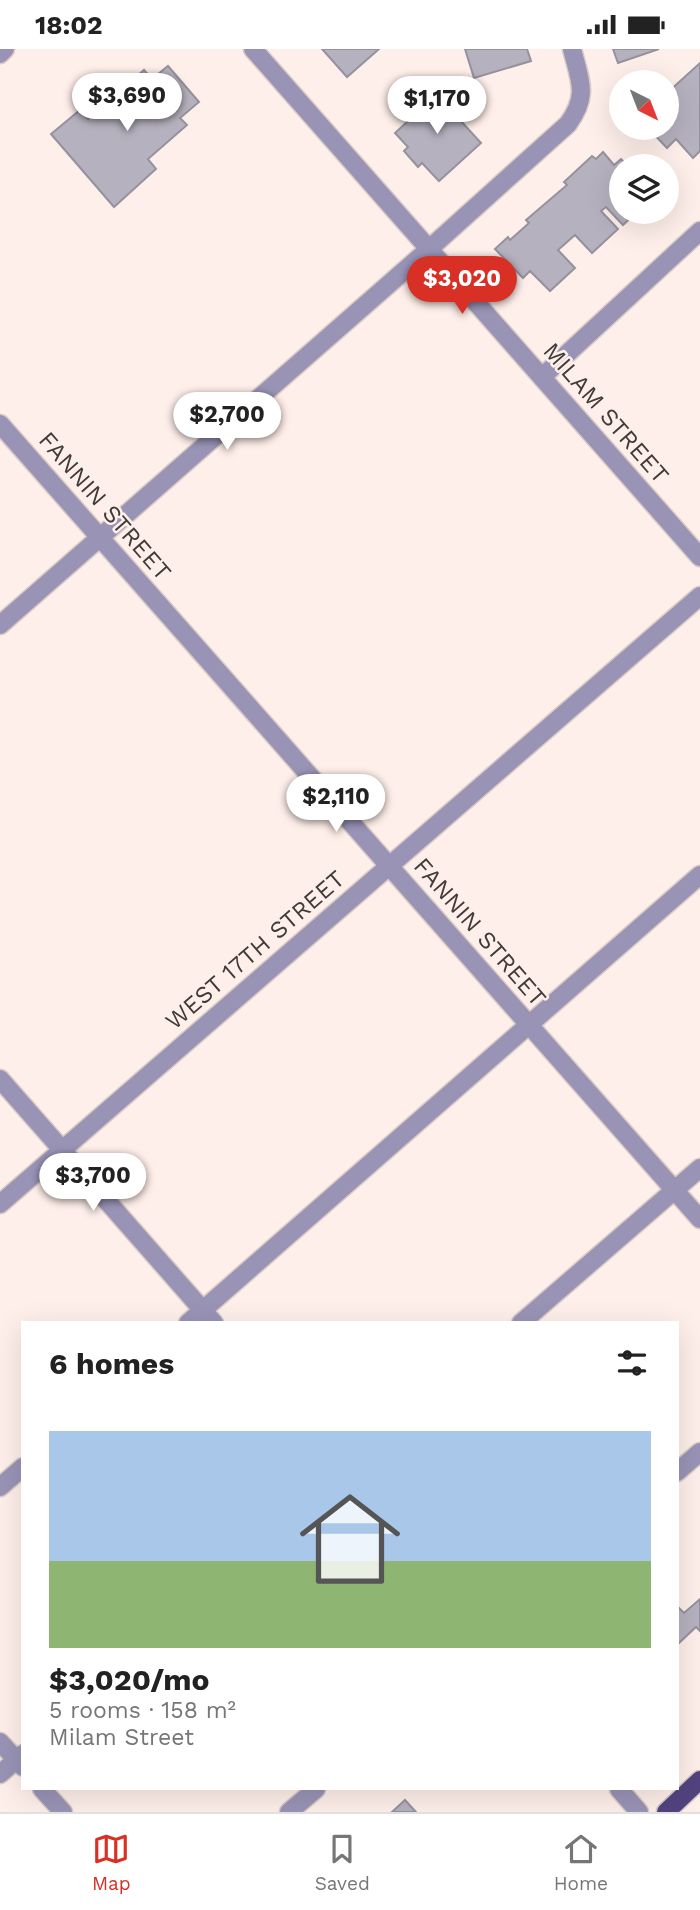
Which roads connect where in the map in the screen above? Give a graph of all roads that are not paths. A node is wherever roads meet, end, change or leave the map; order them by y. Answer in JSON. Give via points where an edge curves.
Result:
{"nodes":[{"id":1,"x":5,"y":49,"type":"edge"},
{"id":2,"x":253,"y":49,"type":"edge"},
{"id":3,"x":572,"y":49,"type":"edge"},
{"id":4,"x":0,"y":54,"type":"edge"},
{"id":5,"x":700,"y":231,"type":"edge"},
{"id":6,"x":429,"y":249,"type":"junction"},
{"id":7,"x":542,"y":377,"type":"junction"},
{"id":8,"x":0,"y":424,"type":"edge"},
{"id":9,"x":100,"y":537,"type":"junction"},
{"id":10,"x":700,"y":557,"type":"edge"},
{"id":11,"x":700,"y":596,"type":"edge"},
{"id":12,"x":0,"y":625,"type":"edge"},
{"id":13,"x":389,"y":866,"type":"junction"},
{"id":14,"x":700,"y":875,"type":"edge"},
{"id":15,"x":529,"y":1025,"type":"junction"},
{"id":16,"x":0,"y":1079,"type":"edge"},
{"id":17,"x":63,"y":1149,"type":"junction"},
{"id":18,"x":700,"y":1168,"type":"edge"},
{"id":19,"x":674,"y":1190,"type":"junction"},
{"id":20,"x":0,"y":1204,"type":"edge"},
{"id":21,"x":700,"y":1219,"type":"edge"},
{"id":22,"x":208,"y":1316,"type":"edge"},
{"id":23,"x":523,"y":1321,"type":"edge"},
{"id":24,"x":700,"y":1452,"type":"edge"},
{"id":25,"x":21,"y":1469,"type":"edge"},
{"id":26,"x":679,"y":1470,"type":"edge"},
{"id":27,"x":0,"y":1487,"type":"edge"},
{"id":28,"x":0,"y":1742,"type":"edge"},
{"id":29,"x":20,"y":1760,"type":"edge"},
{"id":30,"x":0,"y":1774,"type":"edge"},
{"id":31,"x":700,"y":1780,"type":"edge"},
{"id":32,"x":42,"y":1790,"type":"edge"},
{"id":33,"x":315,"y":1790,"type":"edge"},
{"id":34,"x":620,"y":1790,"type":"edge"},
{"id":35,"x":63,"y":1812,"type":"edge"},
{"id":36,"x":289,"y":1812,"type":"edge"},
{"id":37,"x":639,"y":1812,"type":"edge"},
{"id":38,"x":666,"y":1812,"type":"edge"}],
"edges":[{"from":1,"to":4,"type":"street"},
{"from":2,"to":6,"type":"street","name":"MILAM STREET"},
{"from":3,"to":6,"type":"street","via":[[583,93],[568,124]]},
{"from":5,"to":7,"type":"street"},
{"from":6,"to":7,"type":"street","name":"MILAM STREET"},
{"from":6,"to":9,"type":"street"},
{"from":7,"to":10,"type":"street","name":"MILAM STREET"},
{"from":8,"to":9,"type":"street","name":"FANNIN STREET"},
{"from":9,"to":12,"type":"street"},
{"from":9,"to":13,"type":"street","name":"FANNIN STREET"},
{"from":11,"to":13,"type":"street","name":"WEST 17TH STREET"},
{"from":13,"to":15,"type":"street","name":"FANNIN STREET"},
{"from":13,"to":17,"type":"street","name":"WEST 17TH STREET"},
{"from":14,"to":15,"type":"street"},
{"from":15,"to":19,"type":"street","name":"FANNIN STREET"},
{"from":15,"to":22,"type":"street"},
{"from":16,"to":17,"type":"street"},
{"from":17,"to":20,"type":"street","name":"WEST 17TH STREET"},
{"from":17,"to":22,"type":"street"},
{"from":18,"to":19,"type":"street"},
{"from":19,"to":21,"type":"street","name":"FANNIN STREET"},
{"from":19,"to":23,"type":"street"},
{"from":24,"to":26,"type":"street"},
{"from":25,"to":27,"type":"street"},
{"from":28,"to":29,"type":"street"},
{"from":29,"to":30,"type":"street"},
{"from":31,"to":38,"type":"main road"},
{"from":32,"to":35,"type":"street"},
{"from":33,"to":36,"type":"street"},
{"from":34,"to":37,"type":"street"}]}
